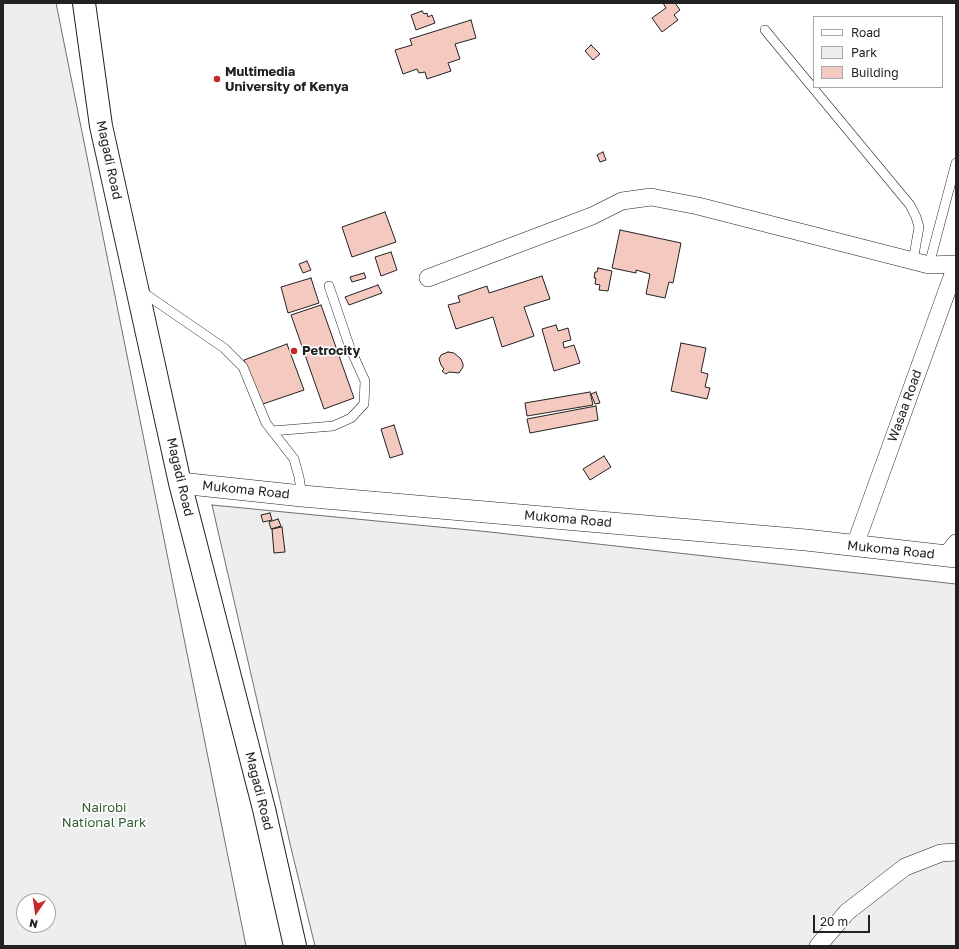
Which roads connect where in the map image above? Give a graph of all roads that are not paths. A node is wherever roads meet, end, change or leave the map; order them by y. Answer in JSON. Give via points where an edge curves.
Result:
{"nodes":[{"id":1,"x":84,"y":3,"type":"edge"},
{"id":2,"x":765,"y":30,"type":"dead end"},
{"id":3,"x":813,"y":88,"type":"edge"},
{"id":4,"x":813,"y":88,"type":"edge"},
{"id":5,"x":956,"y":163,"type":"edge"},
{"id":6,"x":921,"y":263,"type":"junction"},
{"id":7,"x":956,"y":265,"type":"edge"},
{"id":8,"x":428,"y":278,"type":"dead end"},
{"id":9,"x":329,"y":286,"type":"dead end"},
{"id":10,"x":137,"y":288,"type":"junction"},
{"id":11,"x":272,"y":431,"type":"junction"},
{"id":12,"x":180,"y":483,"type":"junction"},
{"id":13,"x":302,"y":496,"type":"junction"},
{"id":14,"x":855,"y":546,"type":"junction"},
{"id":15,"x":953,"y":552,"type":"edge"},
{"id":16,"x":956,"y":852,"type":"edge"},
{"id":17,"x":295,"y":946,"type":"edge"},
{"id":18,"x":818,"y":946,"type":"edge"}],
"edges":[{"from":1,"to":10,"type":"highway","name":"Magadi Road","via":[[101,126]]},
{"from":2,"to":4,"type":"lane"},
{"from":3,"to":6,"type":"lane","via":[[910,205],[919,228]]},
{"from":5,"to":6,"type":"lane"},
{"from":6,"to":7,"type":"street"},
{"from":6,"to":8,"type":"street","via":[[698,206],[651,197],[622,201],[592,216]]},
{"from":7,"to":14,"type":"street","name":"Wasaa Road"},
{"from":9,"to":11,"type":"lane","via":[[350,348],[365,381],[364,404],[351,418],[334,426]]},
{"from":10,"to":11,"type":"lane","via":[[224,348],[243,367],[266,424]]},
{"from":10,"to":12,"type":"highway","name":"Magadi Road"},
{"from":11,"to":13,"type":"lane","via":[[294,459]]},
{"from":12,"to":13,"type":"street","name":"Mukoma Road"},
{"from":12,"to":17,"type":"highway","name":"Magadi Road","via":[[264,809]]},
{"from":13,"to":14,"type":"street","name":"Mukoma Road"},
{"from":14,"to":15,"type":"street","name":"Mukoma Road"},
{"from":16,"to":18,"type":"street","via":[[941,853],[905,867],[847,912]]}]}
